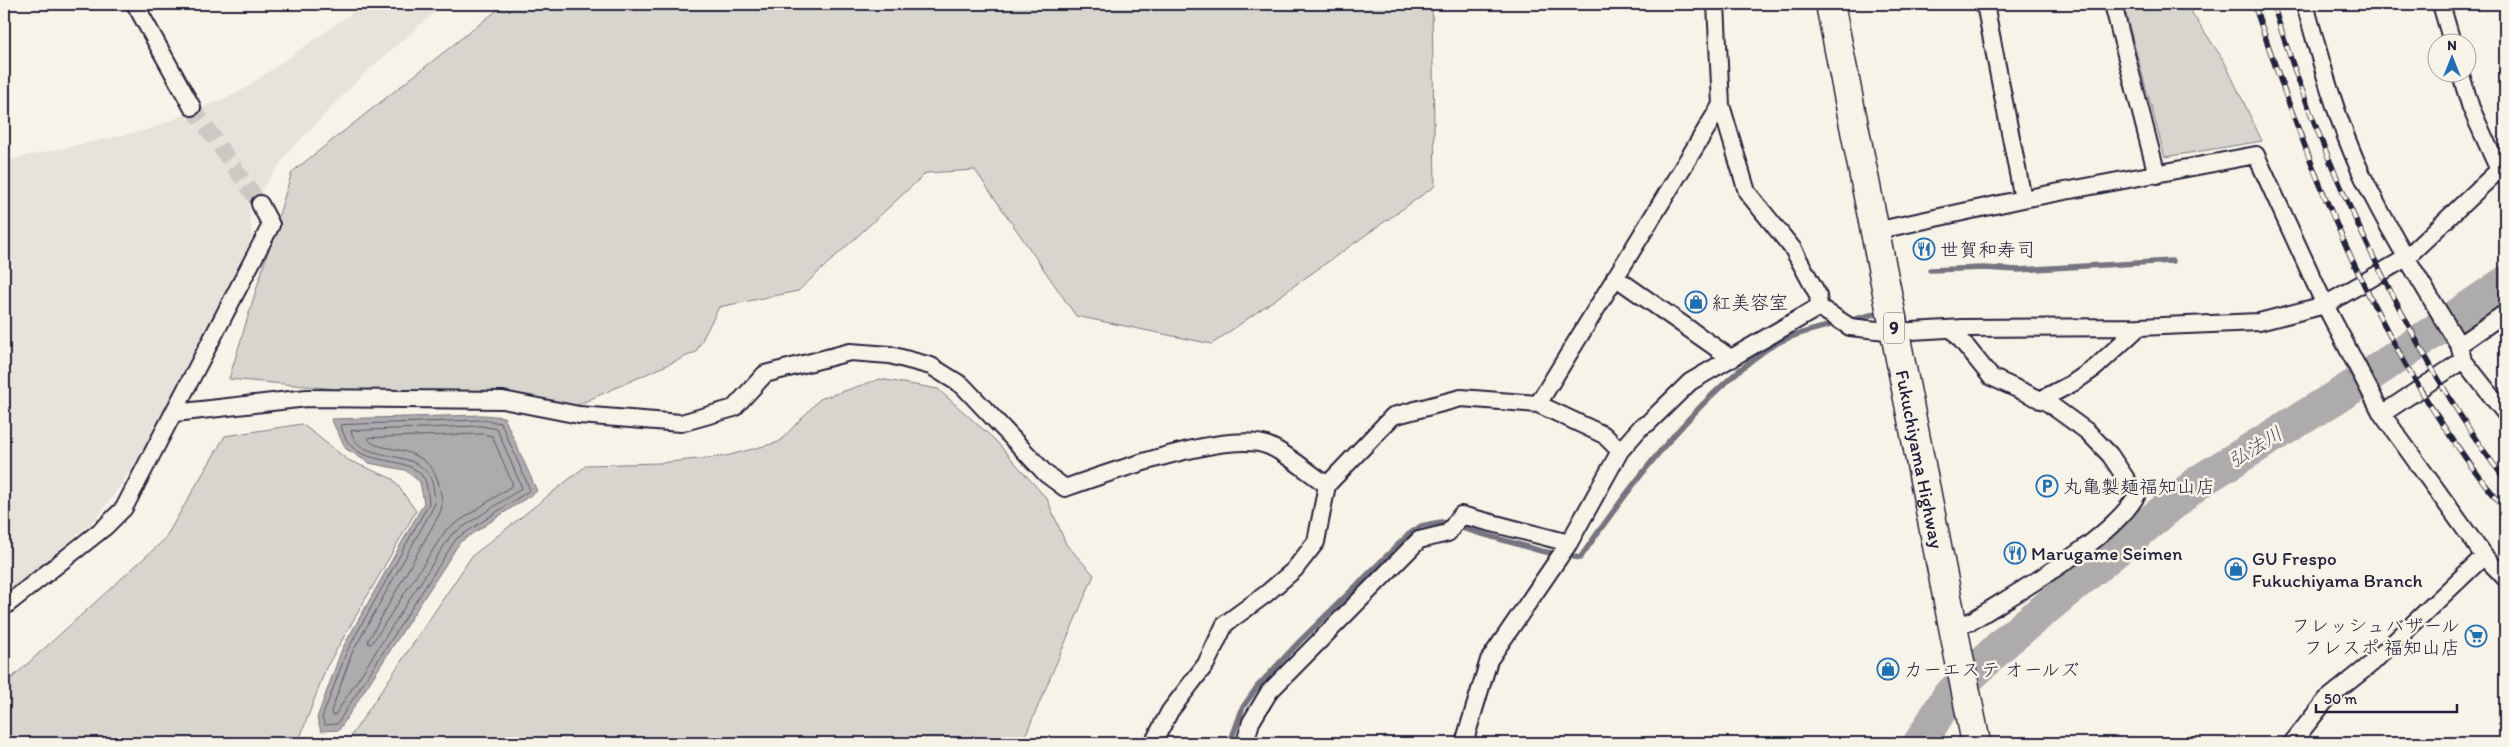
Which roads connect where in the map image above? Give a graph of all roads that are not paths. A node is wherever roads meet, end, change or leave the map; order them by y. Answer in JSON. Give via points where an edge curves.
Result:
{"nodes":[{"id":1,"x":135,"y":4,"type":"edge"},
{"id":2,"x":1716,"y":4,"type":"edge"},
{"id":3,"x":1830,"y":4,"type":"edge"},
{"id":4,"x":1984,"y":4,"type":"edge"},
{"id":5,"x":2113,"y":4,"type":"edge"},
{"id":6,"x":2305,"y":4,"type":"edge"},
{"id":7,"x":2441,"y":4,"type":"edge"},
{"id":8,"x":2449,"y":32,"type":"edge"},
{"id":9,"x":2463,"y":82,"type":"edge"},
{"id":10,"x":1721,"y":104,"type":"junction"},
{"id":11,"x":192,"y":107,"type":"tunnel mouth"},
{"id":12,"x":2502,"y":166,"type":"edge"},
{"id":13,"x":2157,"y":175,"type":"junction"},
{"id":14,"x":2023,"y":199,"type":"junction"},
{"id":15,"x":260,"y":204,"type":"tunnel mouth"},
{"id":16,"x":1875,"y":231,"type":"junction"},
{"id":17,"x":2406,"y":258,"type":"junction"},
{"id":18,"x":1615,"y":277,"type":"junction"},
{"id":19,"x":2325,"y":305,"type":"junction"},
{"id":20,"x":1819,"y":307,"type":"junction"},
{"id":21,"x":2505,"y":313,"type":"edge"},
{"id":22,"x":2139,"y":327,"type":"junction"},
{"id":23,"x":1953,"y":330,"type":"junction"},
{"id":24,"x":1895,"y":332,"type":"junction"},
{"id":25,"x":2461,"y":353,"type":"junction"},
{"id":26,"x":1732,"y":359,"type":"junction"},
{"id":27,"x":2040,"y":400,"type":"junction"},
{"id":28,"x":1538,"y":404,"type":"junction"},
{"id":29,"x":175,"y":413,"type":"junction"},
{"id":30,"x":2505,"y":413,"type":"edge"},
{"id":31,"x":2382,"y":414,"type":"junction"},
{"id":32,"x":1620,"y":451,"type":"junction"},
{"id":33,"x":1327,"y":485,"type":"junction"},
{"id":34,"x":1569,"y":543,"type":"junction"},
{"id":35,"x":2484,"y":556,"type":"junction"},
{"id":36,"x":2505,"y":578,"type":"edge"},
{"id":37,"x":4,"y":607,"type":"edge"},
{"id":38,"x":1953,"y":625,"type":"junction"},
{"id":39,"x":1977,"y":742,"type":"edge"},
{"id":40,"x":1153,"y":743,"type":"edge"},
{"id":41,"x":1245,"y":743,"type":"edge"},
{"id":42,"x":1464,"y":743,"type":"edge"},
{"id":43,"x":2292,"y":743,"type":"edge"}],
"edges":[{"from":1,"to":11,"type":"street"},
{"from":2,"to":10,"type":"street"},
{"from":3,"to":16,"type":"highway","name":"Fukuchiyama Highway","number":"9"},
{"from":4,"to":14,"type":"street"},
{"from":5,"to":13,"type":"street"},
{"from":6,"to":17,"type":"street","via":[[2320,59],[2363,176]]},
{"from":7,"to":8,"type":"street"},
{"from":9,"to":12,"type":"street","via":[[2470,108]]},
{"from":10,"to":18,"type":"street"},
{"from":10,"to":20,"type":"street","via":[[1747,192],[1793,249],[1818,295]]},
{"from":12,"to":17,"type":"street"},
{"from":13,"to":14,"type":"street"},
{"from":13,"to":19,"type":"street","via":[[2256,155]]},
{"from":14,"to":16,"type":"street"},
{"from":15,"to":29,"type":"street","via":[[270,225]]},
{"from":16,"to":24,"type":"highway","name":"Fukuchiyama Highway","number":"9"},
{"from":17,"to":19,"type":"street"},
{"from":17,"to":25,"type":"street"},
{"from":18,"to":26,"type":"street"},
{"from":18,"to":28,"type":"street"},
{"from":19,"to":22,"type":"street","via":[[2259,322]]},
{"from":19,"to":31,"type":"street"},
{"from":20,"to":24,"type":"street","via":[[1850,327]]},
{"from":20,"to":26,"type":"street"},
{"from":21,"to":25,"type":"street"},
{"from":22,"to":23,"type":"street"},
{"from":22,"to":27,"type":"street","via":[[2096,367]]},
{"from":23,"to":24,"type":"street"},
{"from":23,"to":27,"type":"street","via":[[1991,377]]},
{"from":24,"to":38,"type":"highway","name":"Fukuchiyama Highway","number":"9"},
{"from":25,"to":30,"type":"street"},
{"from":25,"to":31,"type":"street"},
{"from":26,"to":32,"type":"street","via":[[1690,382],[1641,426]]},
{"from":27,"to":38,"type":"street","via":[[2088,432],[2110,455],[2137,495],[2129,509],[2059,565],[1970,622]]},
{"from":28,"to":32,"type":"street","via":[[1604,435]]},
{"from":28,"to":33,"type":"street","via":[[1461,398],[1393,416]]},
{"from":29,"to":33,"type":"street","via":[[307,398],[503,400],[579,415],[681,423],[734,408],[765,374],[850,352],[890,355],[931,366],[948,376],[963,386],[1046,474],[1065,488],[1136,463],[1243,442],[1269,446]]},
{"from":29,"to":37,"type":"street","via":[[124,508],[105,527]]},
{"from":31,"to":35,"type":"street"},
{"from":32,"to":34,"type":"street"},
{"from":33,"to":40,"type":"street","via":[[1316,542],[1294,570],[1225,624],[1206,664],[1170,711]]},
{"from":34,"to":41,"type":"street","via":[[1461,515],[1448,533],[1419,540],[1269,692],[1250,722]]},
{"from":34,"to":42,"type":"street","via":[[1489,660]]},
{"from":35,"to":36,"type":"street"},
{"from":35,"to":43,"type":"street","via":[[2371,664],[2326,700]]},
{"from":38,"to":39,"type":"highway","name":"Fukuchiyama Highway","number":"9"}]}
